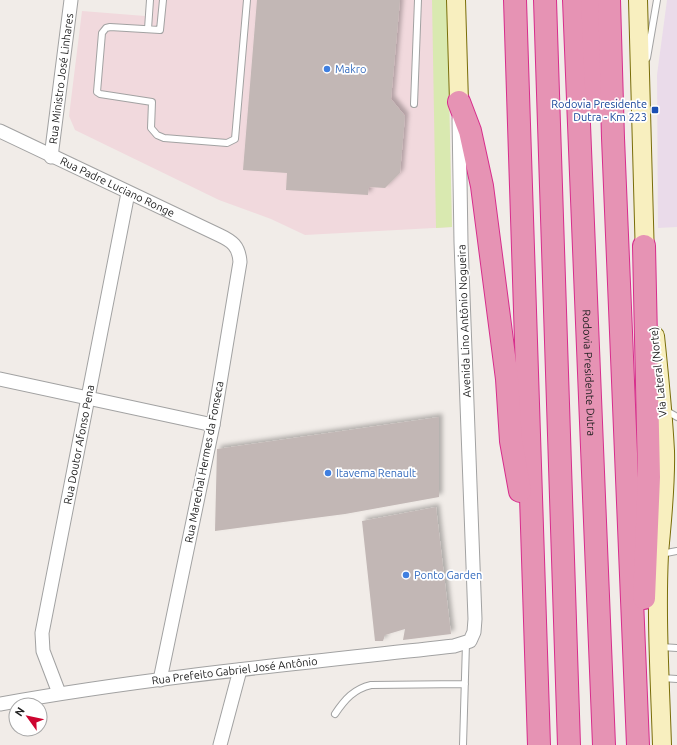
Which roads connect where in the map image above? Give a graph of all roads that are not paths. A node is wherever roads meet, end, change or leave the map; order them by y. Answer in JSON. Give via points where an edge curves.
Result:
{"nodes":[{"id":1,"x":71,"y":0,"type":"edge"},
{"id":2,"x":150,"y":0,"type":"edge"},
{"id":3,"x":163,"y":0,"type":"edge"},
{"id":4,"x":247,"y":0,"type":"edge"},
{"id":5,"x":418,"y":0,"type":"edge"},
{"id":6,"x":456,"y":0,"type":"edge"},
{"id":7,"x":514,"y":0,"type":"edge"},
{"id":8,"x":546,"y":0,"type":"edge"},
{"id":9,"x":574,"y":0,"type":"edge"},
{"id":10,"x":592,"y":0,"type":"edge"},
{"id":11,"x":609,"y":0,"type":"edge"},
{"id":12,"x":639,"y":0,"type":"edge"},
{"id":13,"x":657,"y":0,"type":"edge"},
{"id":14,"x":148,"y":29,"type":"junction"},
{"id":15,"x":459,"y":102,"type":"junction"},
{"id":16,"x":414,"y":104,"type":"dead end"},
{"id":17,"x":642,"y":115,"type":"junction"},
{"id":18,"x":0,"y":132,"type":"edge"},
{"id":19,"x":51,"y":157,"type":"junction"},
{"id":20,"x":128,"y":193,"type":"junction"},
{"id":21,"x":234,"y":244,"type":"joint"},
{"id":22,"x":644,"y":246,"type":"junction"},
{"id":23,"x":622,"y":363,"type":"junction"},
{"id":24,"x":0,"y":379,"type":"edge"},
{"id":25,"x":88,"y":397,"type":"junction"},
{"id":26,"x":670,"y":413,"type":"edge"},
{"id":27,"x":213,"y":425,"type":"junction"},
{"id":28,"x":532,"y":534,"type":"junction"},
{"id":29,"x":677,"y":551,"type":"edge"},
{"id":30,"x":660,"y":554,"type":"junction"},
{"id":31,"x":468,"y":642,"type":"junction"},
{"id":32,"x":668,"y":648,"type":"edge"},
{"id":33,"x":240,"y":670,"type":"junction"},
{"id":34,"x":668,"y":678,"type":"edge"},
{"id":35,"x":160,"y":680,"type":"junction"},
{"id":36,"x":465,"y":684,"type":"junction"},
{"id":37,"x":59,"y":693,"type":"junction"},
{"id":38,"x":0,"y":704,"type":"edge"},
{"id":39,"x":335,"y":714,"type":"dead end"},
{"id":40,"x":220,"y":745,"type":"edge"},
{"id":41,"x":463,"y":745,"type":"edge"},
{"id":42,"x":538,"y":745,"type":"edge"},
{"id":43,"x":569,"y":745,"type":"edge"},
{"id":44,"x":604,"y":745,"type":"edge"},
{"id":45,"x":638,"y":745,"type":"edge"},
{"id":46,"x":662,"y":745,"type":"edge"}],
"edges":[{"from":1,"to":19,"type":"street","name":"Rua Ministro José Linhares"},
{"from":2,"to":14,"type":"lane"},
{"from":3,"to":14,"type":"lane","via":[[160,30]]},
{"from":4,"to":14,"type":"lane","via":[[234,140],[227,143],[164,138],[151,128],[152,102],[97,92],[104,30],[110,27]]},
{"from":5,"to":16,"type":"lane"},
{"from":6,"to":15,"type":"main road","name":"Avenida Lino Antônio Nogueira"},
{"from":7,"to":28,"type":"highway"},
{"from":8,"to":43,"type":"highway"},
{"from":9,"to":44,"type":"highway","name":"Rodovia Presidente Dutra"},
{"from":10,"to":23,"type":"highway","via":[[608,338]]},
{"from":11,"to":23,"type":"highway"},
{"from":12,"to":17,"type":"main road","name":"Via Lateral (Norte)"},
{"from":13,"to":17,"type":"lane","via":[[644,79]]},
{"from":15,"to":28,"type":"highway","via":[[470,131],[482,186],[507,379],[511,441],[522,500]]},
{"from":15,"to":31,"type":"street","name":"Avenida Lino Antônio Nogueira","via":[[461,250],[475,619],[474,632]]},
{"from":17,"to":22,"type":"main road","name":"Via Lateral (Norte)"},
{"from":18,"to":19,"type":"street","name":"Rua Padre Luciano Ronge"},
{"from":19,"to":20,"type":"street","name":"Rua Padre Luciano Ronge"},
{"from":20,"to":21,"type":"street","name":"Rua Padre Luciano Ronge"},
{"from":20,"to":25,"type":"street","name":"Rua Doutor Afonso Pena"},
{"from":21,"to":27,"type":"street","name":"Rua Marechal Hermes da Fonseca","via":[[240,262]]},
{"from":22,"to":26,"type":"main road","name":"Via Lateral (Norte)"},
{"from":22,"to":45,"type":"highway","via":[[649,477]]},
{"from":23,"to":45,"type":"highway"},
{"from":24,"to":25,"type":"street"},
{"from":25,"to":27,"type":"street"},
{"from":25,"to":37,"type":"street","name":"Rua Doutor Afonso Pena","via":[[42,633],[42,651]]},
{"from":26,"to":30,"type":"main road","name":"Via Lateral (Norte)"},
{"from":27,"to":35,"type":"street","name":"Rua Marechal Hermes da Fonseca"},
{"from":28,"to":42,"type":"highway"},
{"from":29,"to":30,"type":"lane"},
{"from":30,"to":32,"type":"main road","name":"Via Lateral (Norte)"},
{"from":31,"to":33,"type":"street","name":"Rua Prefeito Gabriel José Antônio","via":[[454,646]]},
{"from":31,"to":36,"type":"lane"},
{"from":32,"to":34,"type":"main road","name":"Via Lateral (Norte)"},
{"from":33,"to":35,"type":"street","name":"Rua Prefeito Gabriel José Antônio"},
{"from":33,"to":40,"type":"street"},
{"from":34,"to":46,"type":"main road","name":"Via Lateral (Norte)"},
{"from":35,"to":37,"type":"street","name":"Rua Prefeito Gabriel José Antônio"},
{"from":36,"to":39,"type":"lane","via":[[361,687],[343,701]]},
{"from":36,"to":41,"type":"lane"},
{"from":37,"to":38,"type":"street","name":"Rua Prefeito Gabriel José Antônio"}]}
